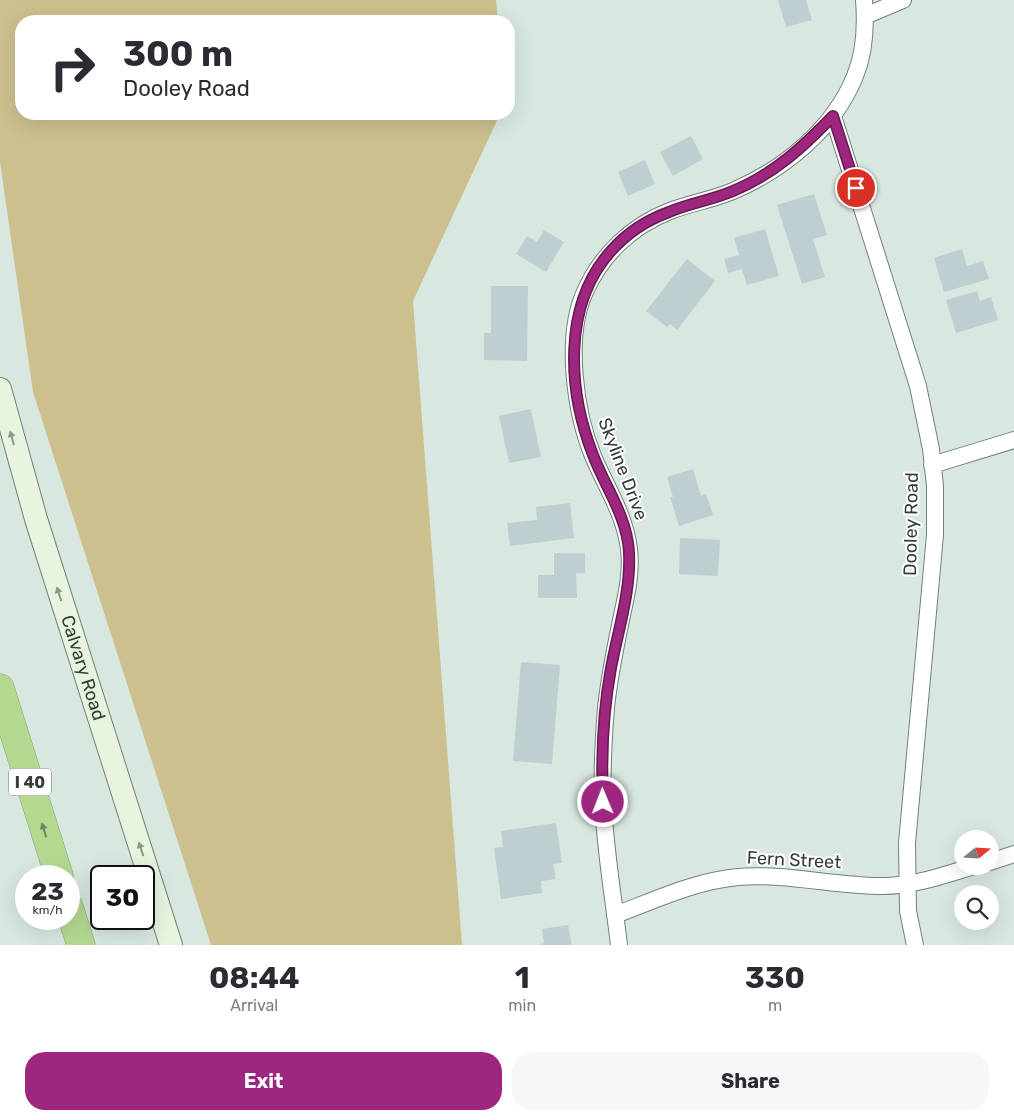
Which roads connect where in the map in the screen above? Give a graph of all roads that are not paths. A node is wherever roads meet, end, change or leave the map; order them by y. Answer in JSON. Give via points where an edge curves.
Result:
{"nodes":[{"id":1,"x":904,"y":0,"type":"edge"},
{"id":2,"x":864,"y":8,"type":"edge"},
{"id":3,"x":833,"y":116,"type":"junction"},
{"id":4,"x":0,"y":389,"type":"edge"},
{"id":5,"x":1014,"y":440,"type":"edge"},
{"id":6,"x":932,"y":465,"type":"junction"},
{"id":7,"x":0,"y":688,"type":"edge"},
{"id":8,"x":1014,"y":854,"type":"edge"},
{"id":9,"x":999,"y":859,"type":"edge"},
{"id":10,"x":56,"y":865,"type":"edge"},
{"id":11,"x":954,"y":872,"type":"edge"},
{"id":12,"x":908,"y":883,"type":"junction"},
{"id":13,"x":615,"y":915,"type":"junction"},
{"id":14,"x":76,"y":930,"type":"edge"},
{"id":15,"x":81,"y":945,"type":"edge"},
{"id":16,"x":172,"y":945,"type":"edge"},
{"id":17,"x":619,"y":945,"type":"edge"},
{"id":18,"x":914,"y":945,"type":"edge"}],
"edges":[{"from":1,"to":2,"type":"street"},
{"from":2,"to":3,"type":"street","name":"Skyline Drive","via":[[864,38],[858,70]]},
{"from":3,"to":6,"type":"street","name":"Dooley Road","via":[[918,386]]},
{"from":3,"to":13,"type":"street","name":"Skyline Drive","via":[[805,145],[762,177],[713,199],[671,211],[630,233],[601,264],[583,296],[578,314],[574,341],[578,404],[593,457],[618,508],[629,552],[629,584],[611,669],[603,748],[604,818]]},
{"from":16,"to":4,"type":"main road","name":"Calvary Road","one_way":true,"via":[[36,519]]},
{"from":5,"to":6,"type":"street"},
{"from":6,"to":12,"type":"street","name":"Dooley Road","via":[[935,535],[907,843]]},
{"from":10,"to":7,"type":"highway","number":"I 40","one_way":true},
{"from":8,"to":9,"type":"street"},
{"from":11,"to":12,"type":"street","name":"Fern Street"},
{"from":12,"to":13,"type":"street","name":"Fern Street","via":[[882,886],[763,876],[738,877],[692,886]]},
{"from":12,"to":18,"type":"street","name":"Dooley Road","via":[[908,911]]},
{"from":13,"to":17,"type":"street","name":"Skyline Drive"},
{"from":14,"to":15,"type":"highway"}]}
